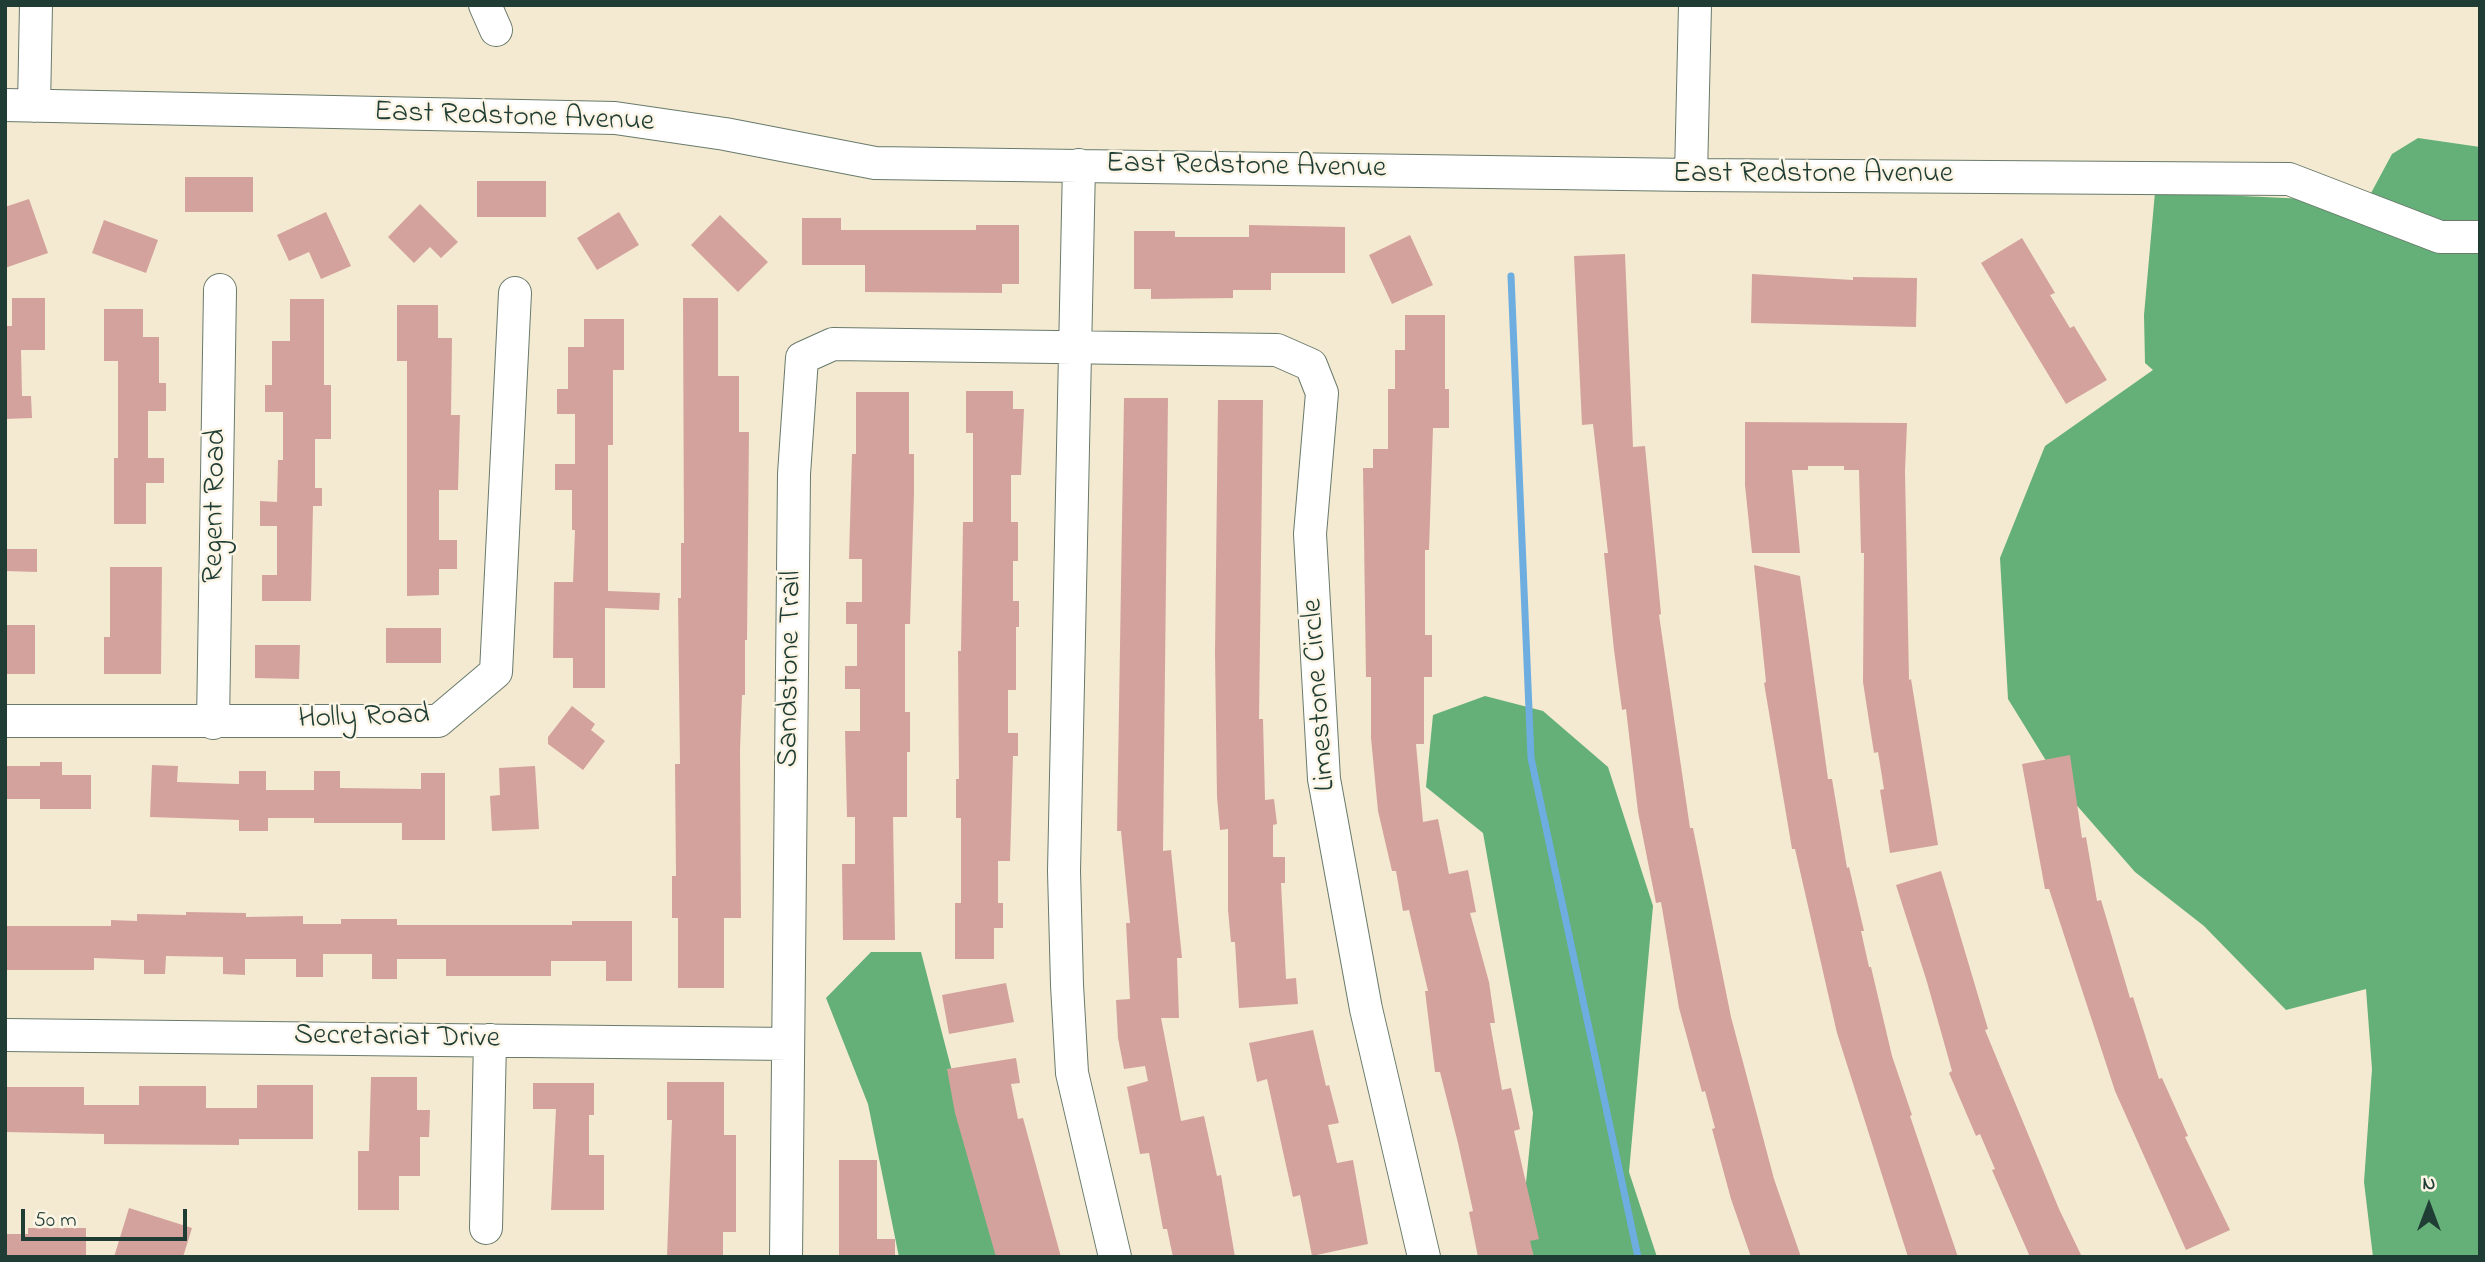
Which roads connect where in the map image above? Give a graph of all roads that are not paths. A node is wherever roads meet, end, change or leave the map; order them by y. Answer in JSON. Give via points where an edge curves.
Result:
{"nodes":[{"id":1,"x":36,"y":5,"type":"edge"},
{"id":2,"x":1695,"y":5,"type":"edge"},
{"id":3,"x":19,"y":106,"type":"edge"},
{"id":4,"x":1079,"y":165,"type":"junction"},
{"id":5,"x":1691,"y":175,"type":"junction"},
{"id":6,"x":2480,"y":237,"type":"edge"},
{"id":7,"x":220,"y":290,"type":"dead end"},
{"id":8,"x":515,"y":293,"type":"dead end"},
{"id":9,"x":1075,"y":348,"type":"junction"},
{"id":10,"x":5,"y":721,"type":"edge"},
{"id":11,"x":213,"y":723,"type":"junction"},
{"id":12,"x":5,"y":1035,"type":"edge"},
{"id":13,"x":490,"y":1040,"type":"junction"},
{"id":14,"x":788,"y":1044,"type":"junction"},
{"id":15,"x":486,"y":1228,"type":"dead end"},
{"id":16,"x":786,"y":1257,"type":"edge"},
{"id":17,"x":1115,"y":1257,"type":"edge"},
{"id":18,"x":1424,"y":1257,"type":"edge"}],
"edges":[{"from":1,"to":3,"type":"street"},
{"from":2,"to":5,"type":"street"},
{"from":3,"to":4,"type":"street","name":"East Redstone Avenue","via":[[615,118],[875,163]]},
{"from":4,"to":5,"type":"street","name":"East Redstone Avenue"},
{"from":4,"to":9,"type":"street"},
{"from":5,"to":6,"type":"street","name":"East Redstone Avenue","via":[[2289,180],[2440,237]]},
{"from":7,"to":11,"type":"street","name":"Regent Road"},
{"from":8,"to":11,"type":"street","name":"Holly Road","via":[[496,672],[438,721]]},
{"from":9,"to":14,"type":"street","name":"Sandstone Trail","via":[[833,344],[802,358],[794,474]]},
{"from":9,"to":17,"type":"street","via":[[1064,871],[1067,985],[1072,1073]]},
{"from":9,"to":18,"type":"street","name":"Limestone Circle","via":[[1277,350],[1311,365],[1322,393],[1310,534],[1324,779],[1366,1009]]},
{"from":10,"to":11,"type":"street","name":"Holly Road"},
{"from":12,"to":13,"type":"street","name":"Secretariat Drive"},
{"from":13,"to":14,"type":"street","name":"Secretariat Drive"},
{"from":13,"to":15,"type":"street"},
{"from":14,"to":16,"type":"street","name":"Sandstone Trail"}]}
